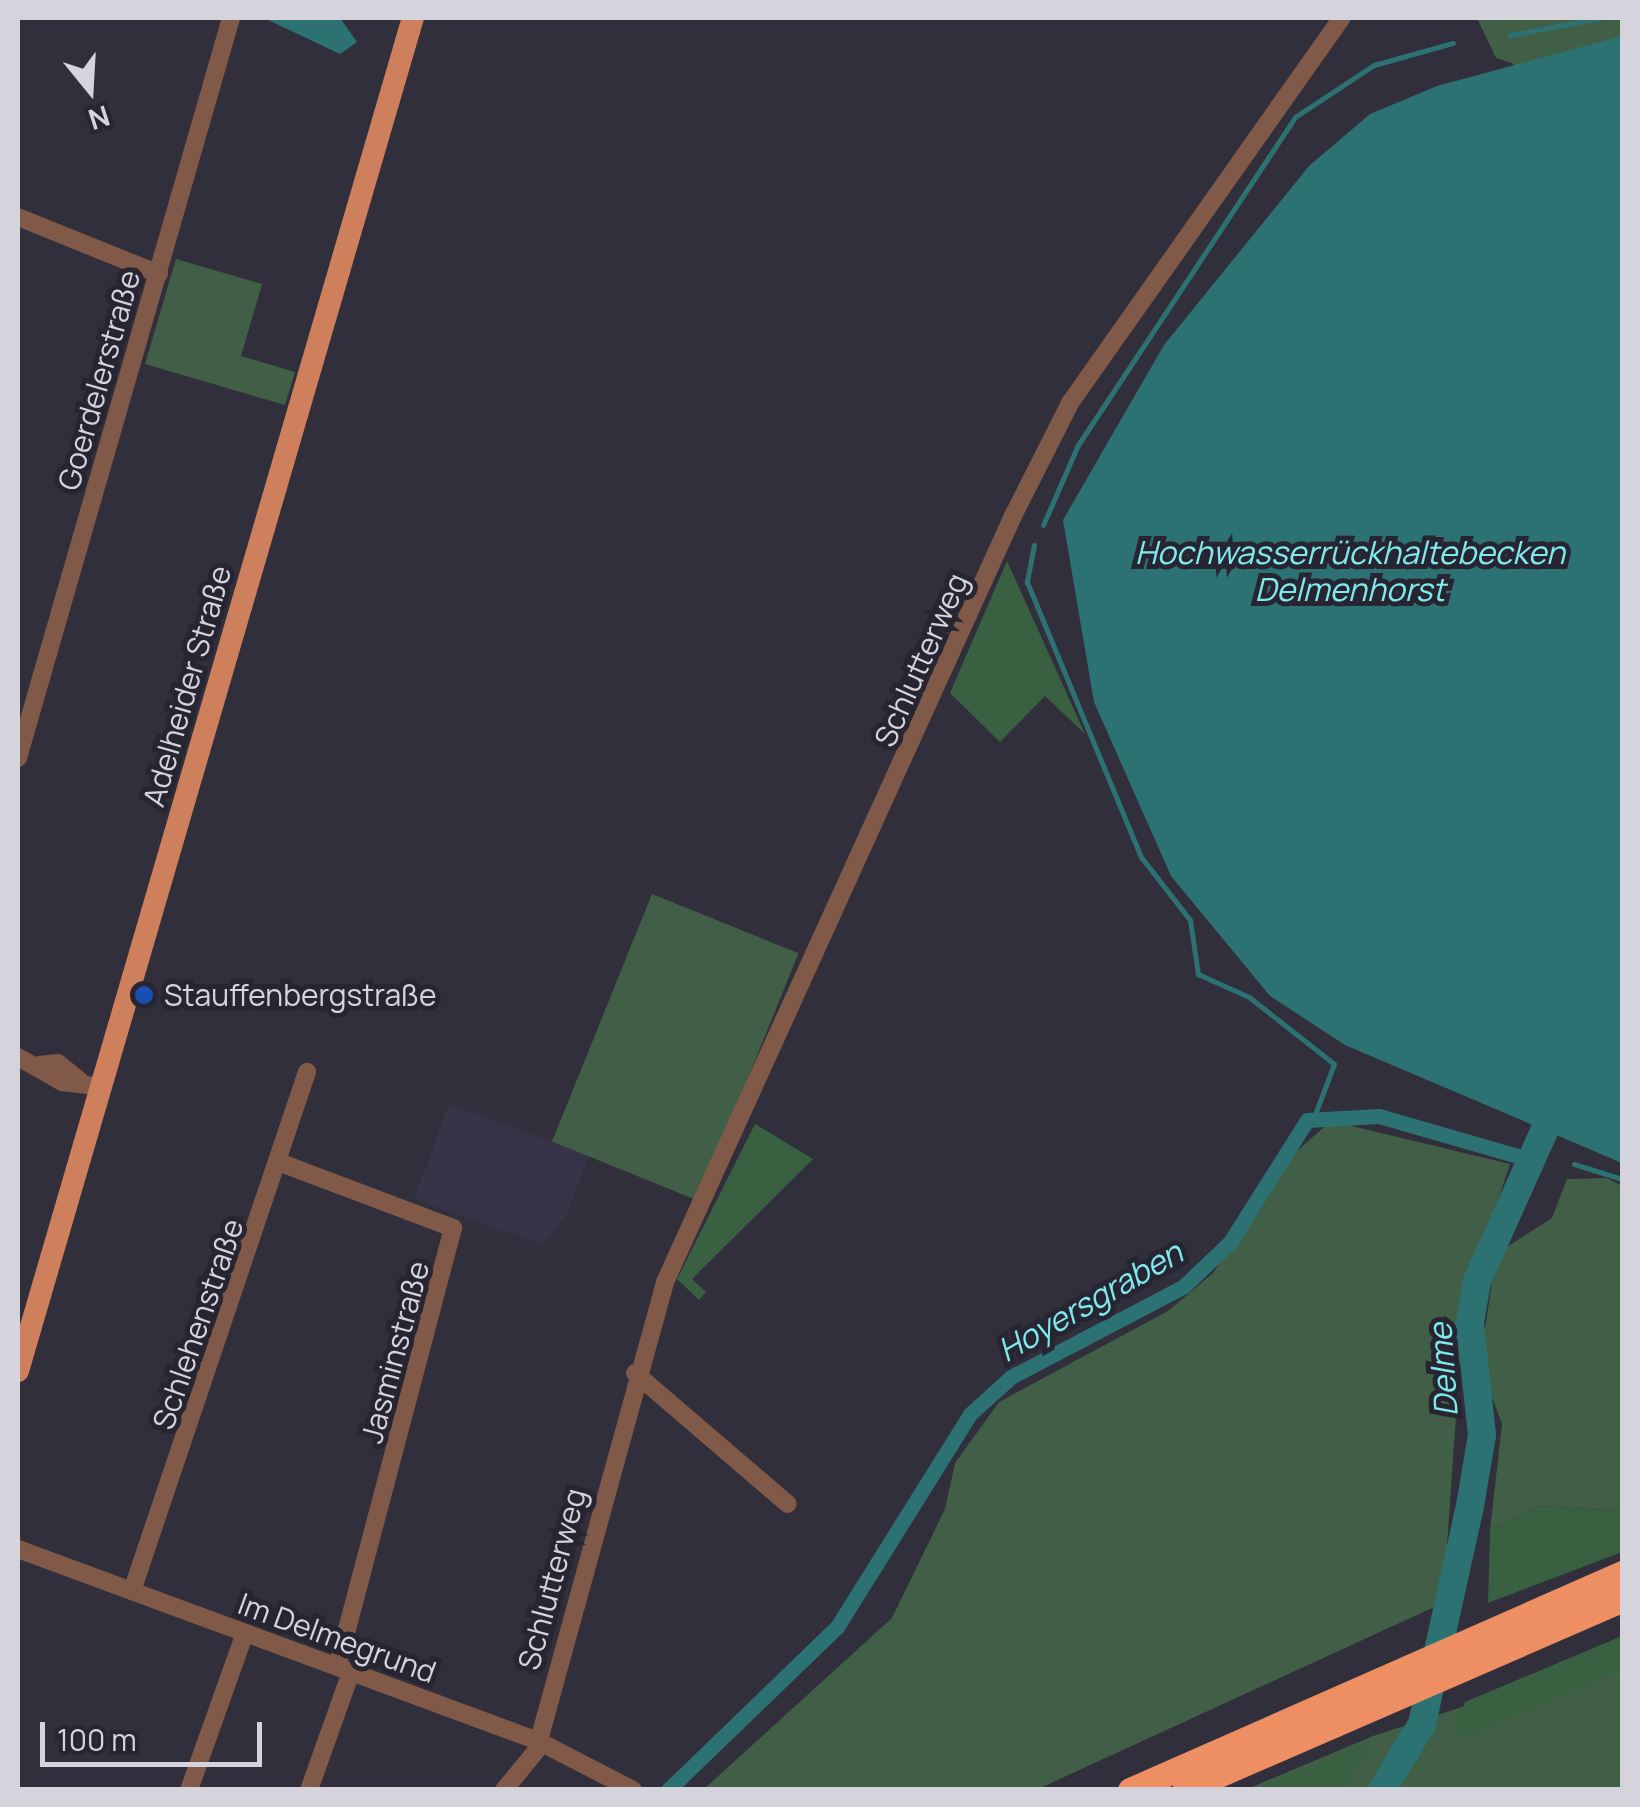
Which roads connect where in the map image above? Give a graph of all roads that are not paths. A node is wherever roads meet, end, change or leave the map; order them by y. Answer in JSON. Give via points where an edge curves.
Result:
{"nodes":[{"id":1,"x":232,"y":18,"type":"edge"},
{"id":2,"x":413,"y":18,"type":"edge"},
{"id":3,"x":1342,"y":18,"type":"edge"},
{"id":4,"x":18,"y":217,"type":"edge"},
{"id":5,"x":159,"y":274,"type":"junction"},
{"id":6,"x":18,"y":758,"type":"edge"},
{"id":7,"x":18,"y":1058,"type":"edge"},
{"id":8,"x":307,"y":1072,"type":"dead end"},
{"id":9,"x":90,"y":1084,"type":"junction"},
{"id":10,"x":281,"y":1163,"type":"junction"},
{"id":11,"x":18,"y":1370,"type":"edge"},
{"id":12,"x":634,"y":1373,"type":"junction"},
{"id":13,"x":788,"y":1504,"type":"dead end"},
{"id":14,"x":18,"y":1549,"type":"edge"},
{"id":15,"x":1622,"y":1573,"type":"edge"},
{"id":16,"x":132,"y":1591,"type":"junction"},
{"id":17,"x":1622,"y":1600,"type":"edge"},
{"id":18,"x":245,"y":1633,"type":"junction"},
{"id":19,"x":344,"y":1669,"type":"junction"},
{"id":20,"x":538,"y":1740,"type":"junction"},
{"id":21,"x":189,"y":1790,"type":"edge"},
{"id":22,"x":309,"y":1790,"type":"edge"},
{"id":23,"x":504,"y":1790,"type":"edge"},
{"id":24,"x":633,"y":1790,"type":"edge"},
{"id":25,"x":1130,"y":1790,"type":"edge"},
{"id":26,"x":1184,"y":1790,"type":"edge"}],
"edges":[{"from":1,"to":5,"type":"street","name":"Goerdelerstraße"},
{"from":2,"to":9,"type":"main road","name":"Adelheider Straße"},
{"from":3,"to":12,"type":"street","name":"Schlutterweg","via":[[1070,402],[665,1282]]},
{"from":4,"to":5,"type":"street"},
{"from":5,"to":6,"type":"street","name":"Goerdelerstraße"},
{"from":7,"to":9,"type":"street","via":[[58,1063]]},
{"from":8,"to":10,"type":"street","name":"Schlehenstraße"},
{"from":9,"to":11,"type":"main road","name":"Adelheider Straße"},
{"from":10,"to":16,"type":"street","name":"Schlehenstraße"},
{"from":10,"to":19,"type":"street","name":"Jasminstraße","via":[[453,1228]]},
{"from":12,"to":13,"type":"street"},
{"from":12,"to":20,"type":"street","name":"Schlutterweg"},
{"from":14,"to":16,"type":"street","name":"Im Delmegrund"},
{"from":15,"to":25,"type":"highway"},
{"from":16,"to":18,"type":"street","name":"Im Delmegrund"},
{"from":17,"to":26,"type":"highway"},
{"from":18,"to":19,"type":"street","name":"Im Delmegrund"},
{"from":18,"to":21,"type":"street"},
{"from":19,"to":20,"type":"street","name":"Im Delmegrund"},
{"from":19,"to":22,"type":"street"},
{"from":20,"to":23,"type":"street","name":"Schlutterweg"},
{"from":20,"to":24,"type":"street","name":"Im Delmegrund"}]}
